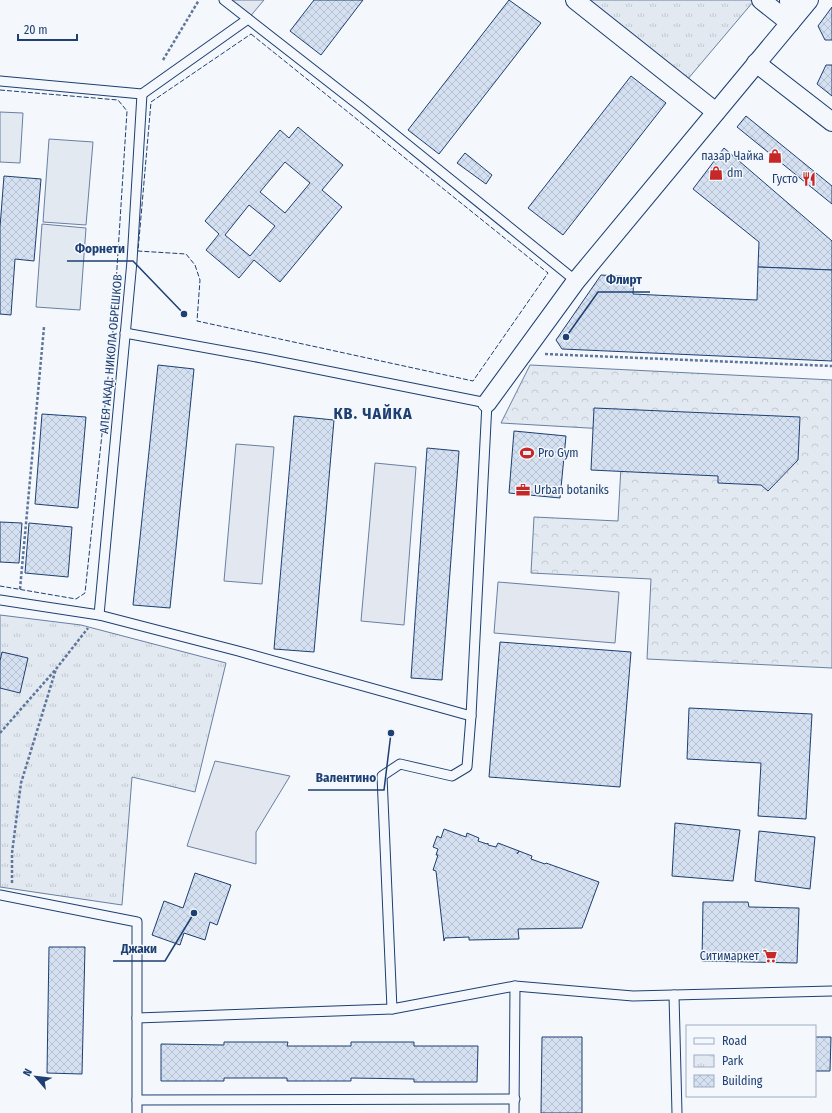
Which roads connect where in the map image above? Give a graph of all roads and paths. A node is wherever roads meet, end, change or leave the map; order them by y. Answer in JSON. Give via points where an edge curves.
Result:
{"nodes":[{"id":1,"x":199,"y":0,"type":"edge"},
{"id":2,"x":224,"y":0,"type":"edge"},
{"id":3,"x":575,"y":0,"type":"edge"},
{"id":4,"x":761,"y":0,"type":"edge"},
{"id":5,"x":789,"y":0,"type":"edge"},
{"id":6,"x":809,"y":0,"type":"edge"},
{"id":7,"x":248,"y":19,"type":"junction"},
{"id":8,"x":790,"y":24,"type":"junction"},
{"id":9,"x":163,"y":61,"type":"dead end"},
{"id":10,"x":756,"y":64,"type":"junction"},
{"id":11,"x":0,"y":81,"type":"edge"},
{"id":12,"x":142,"y":94,"type":"junction"},
{"id":13,"x":716,"y":112,"type":"junction"},
{"id":14,"x":832,"y":122,"type":"edge"},
{"id":15,"x":576,"y":281,"type":"junction"},
{"id":16,"x":44,"y":327,"type":"dead end"},
{"id":17,"x":125,"y":333,"type":"junction"},
{"id":18,"x":523,"y":354,"type":"junction"},
{"id":19,"x":832,"y":366,"type":"edge"},
{"id":20,"x":487,"y":403,"type":"junction"},
{"id":21,"x":0,"y":600,"type":"edge"},
{"id":22,"x":18,"y":602,"type":"junction"},
{"id":23,"x":99,"y":615,"type":"junction"},
{"id":24,"x":56,"y":669,"type":"junction"},
{"id":25,"x":471,"y":716,"type":"junction"},
{"id":26,"x":0,"y":733,"type":"edge"},
{"id":27,"x":0,"y":895,"type":"edge"},
{"id":28,"x":12,"y":897,"type":"junction"},
{"id":29,"x":515,"y":986,"type":"junction"},
{"id":30,"x":832,"y":991,"type":"edge"},
{"id":31,"x":674,"y":995,"type":"junction"},
{"id":32,"x":392,"y":1010,"type":"junction"},
{"id":33,"x":137,"y":1018,"type":"junction"},
{"id":34,"x":514,"y":1099,"type":"junction"},
{"id":35,"x":138,"y":1100,"type":"junction"},
{"id":36,"x":138,"y":1113,"type":"edge"},
{"id":37,"x":514,"y":1113,"type":"edge"},
{"id":38,"x":677,"y":1113,"type":"edge"}],
"edges":[{"from":1,"to":9,"type":"path"},
{"from":2,"to":7,"type":"lane"},
{"from":3,"to":13,"type":"street"},
{"from":4,"to":8,"type":"street"},
{"from":5,"to":8,"type":"street"},
{"from":6,"to":8,"type":"street"},
{"from":7,"to":12,"type":"lane"},
{"from":7,"to":15,"type":"lane"},
{"from":8,"to":10,"type":"street"},
{"from":10,"to":13,"type":"street"},
{"from":10,"to":14,"type":"street"},
{"from":11,"to":12,"type":"lane"},
{"from":12,"to":17,"type":"lane","name":"АЛЕЯ АКАД. НИКОЛА ОБРЕШКОВ"},
{"from":13,"to":15,"type":"street"},
{"from":15,"to":18,"type":"street"},
{"from":16,"to":22,"type":"path"},
{"from":17,"to":20,"type":"lane"},
{"from":17,"to":23,"type":"lane","name":"АЛЕЯ АКАД. НИКОЛА ОБРЕШКОВ"},
{"from":18,"to":19,"type":"path"},
{"from":18,"to":20,"type":"street"},
{"from":20,"to":25,"type":"lane"},
{"from":21,"to":22,"type":"lane"},
{"from":22,"to":23,"type":"lane"},
{"from":23,"to":24,"type":"path"},
{"from":23,"to":25,"type":"lane"},
{"from":24,"to":26,"type":"path"},
{"from":24,"to":28,"type":"path","via":[[20,783],[12,854]]},
{"from":25,"to":32,"type":"lane","via":[[467,767],[452,776],[400,764],[382,776]]},
{"from":27,"to":28,"type":"lane"},
{"from":28,"to":33,"type":"lane","via":[[137,922]]},
{"from":29,"to":31,"type":"lane","via":[[633,996]]},
{"from":29,"to":32,"type":"lane"},
{"from":29,"to":34,"type":"lane"},
{"from":30,"to":31,"type":"lane"},
{"from":31,"to":38,"type":"lane"},
{"from":32,"to":33,"type":"lane"},
{"from":33,"to":35,"type":"lane"},
{"from":34,"to":35,"type":"lane"},
{"from":34,"to":37,"type":"lane"},
{"from":35,"to":36,"type":"lane"}]}
